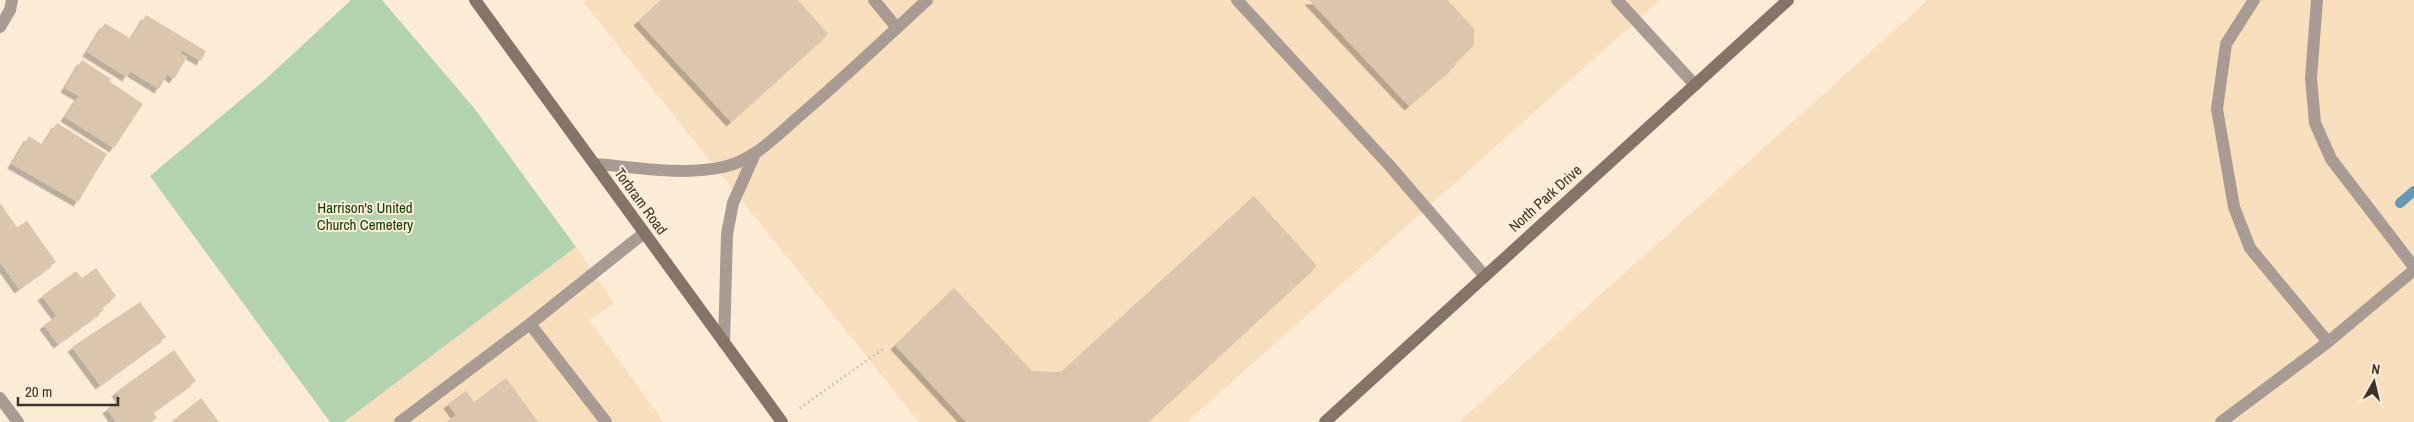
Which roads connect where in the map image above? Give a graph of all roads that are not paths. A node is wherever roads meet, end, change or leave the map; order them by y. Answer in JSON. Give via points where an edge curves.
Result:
{"nodes":[{"id":1,"x":12,"y":0,"type":"edge"},
{"id":2,"x":475,"y":0,"type":"edge"},
{"id":3,"x":874,"y":0,"type":"edge"},
{"id":4,"x":927,"y":0,"type":"edge"},
{"id":5,"x":1236,"y":0,"type":"edge"},
{"id":6,"x":1617,"y":0,"type":"edge"},
{"id":7,"x":1788,"y":0,"type":"edge"},
{"id":8,"x":2254,"y":0,"type":"edge"},
{"id":9,"x":2316,"y":0,"type":"edge"},
{"id":10,"x":0,"y":28,"type":"edge"},
{"id":11,"x":897,"y":28,"type":"junction"},
{"id":12,"x":1694,"y":85,"type":"junction"},
{"id":13,"x":754,"y":156,"type":"junction"},
{"id":14,"x":594,"y":164,"type":"junction"},
{"id":15,"x":644,"y":233,"type":"junction"},
{"id":16,"x":2414,"y":268,"type":"edge"},
{"id":17,"x":1484,"y":275,"type":"junction"},
{"id":18,"x":530,"y":324,"type":"junction"},
{"id":19,"x":2328,"y":342,"type":"junction"},
{"id":20,"x":724,"y":344,"type":"junction"},
{"id":21,"x":0,"y":398,"type":"edge"},
{"id":22,"x":18,"y":422,"type":"edge"},
{"id":23,"x":400,"y":422,"type":"edge"},
{"id":24,"x":606,"y":422,"type":"edge"},
{"id":25,"x":781,"y":422,"type":"edge"},
{"id":26,"x":1325,"y":422,"type":"edge"},
{"id":27,"x":2221,"y":422,"type":"edge"}],
"edges":[{"from":1,"to":10,"type":"street"},
{"from":2,"to":14,"type":"main road","name":"Torbram Road"},
{"from":3,"to":11,"type":"street"},
{"from":4,"to":11,"type":"street"},
{"from":5,"to":17,"type":"street","via":[[1389,165]]},
{"from":6,"to":12,"type":"street"},
{"from":7,"to":12,"type":"main road","name":"North Park Drive"},
{"from":8,"to":19,"type":"street","via":[[2226,44],[2217,109],[2234,207],[2250,248]]},
{"from":9,"to":16,"type":"street","via":[[2312,78],[2315,123],[2331,159]]},
{"from":11,"to":13,"type":"street"},
{"from":12,"to":17,"type":"main road","name":"North Park Drive"},
{"from":13,"to":14,"type":"street","via":[[724,167],[700,170]]},
{"from":13,"to":20,"type":"street","via":[[733,203],[727,234]]},
{"from":14,"to":15,"type":"main road","name":"Torbram Road"},
{"from":15,"to":18,"type":"street"},
{"from":15,"to":20,"type":"main road","name":"Torbram Road"},
{"from":16,"to":19,"type":"street"},
{"from":17,"to":26,"type":"main road","name":"North Park Drive"},
{"from":18,"to":23,"type":"street"},
{"from":18,"to":24,"type":"street"},
{"from":19,"to":27,"type":"street"},
{"from":20,"to":25,"type":"main road","name":"Torbram Road"},
{"from":21,"to":22,"type":"street"}]}
